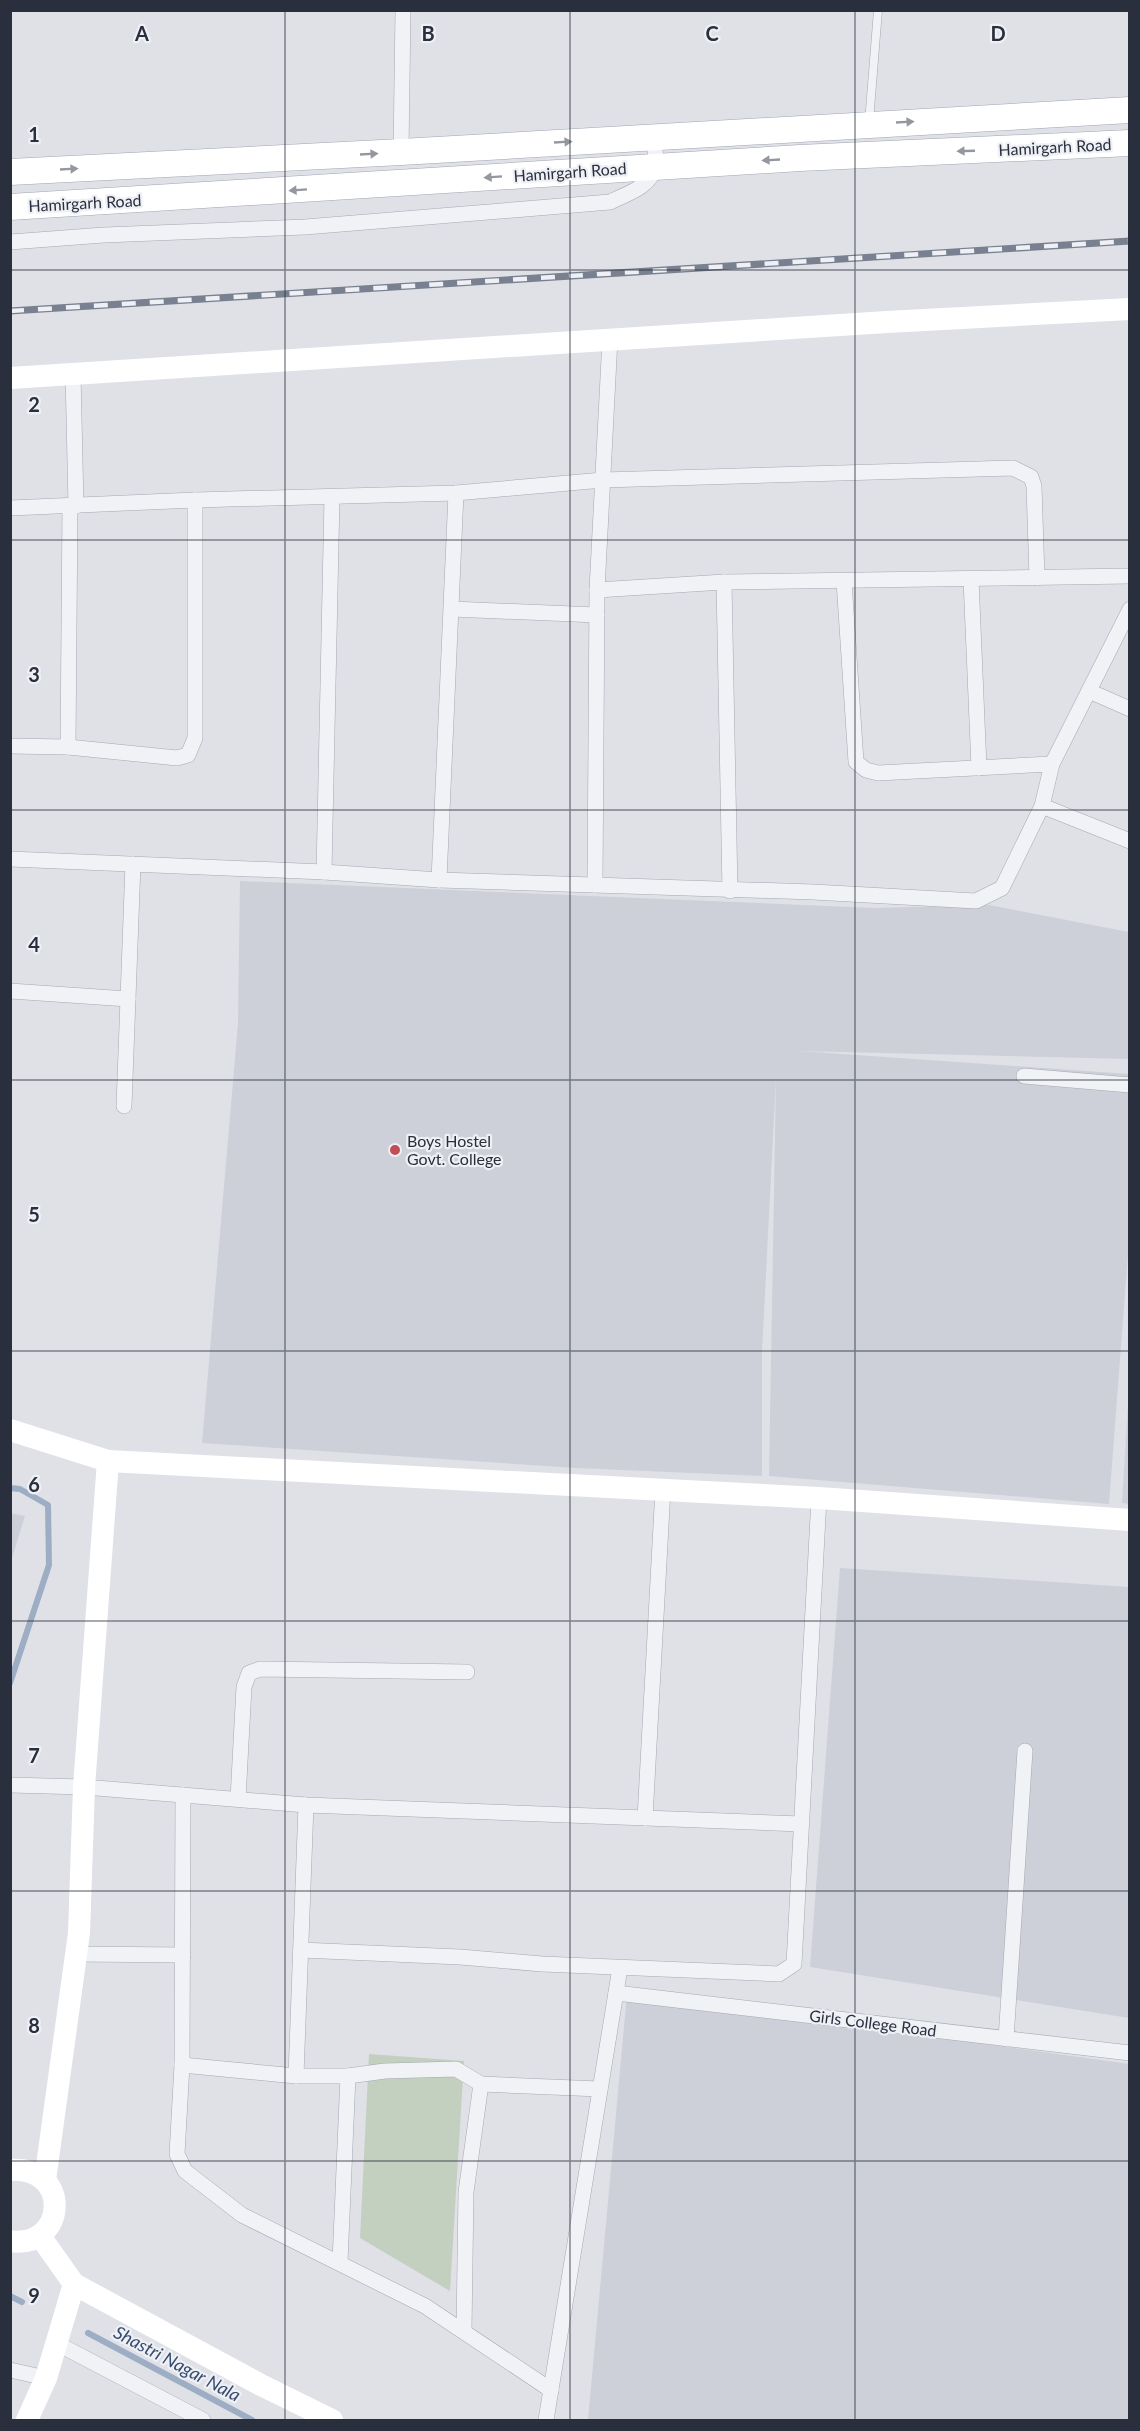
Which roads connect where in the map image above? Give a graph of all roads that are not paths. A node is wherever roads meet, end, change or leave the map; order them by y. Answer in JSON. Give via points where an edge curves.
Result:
{"nodes":[{"id":1,"x":403,"y":10,"type":"edge"},
{"id":2,"x":878,"y":10,"type":"edge"},
{"id":3,"x":1130,"y":110,"type":"edge"},
{"id":4,"x":869,"y":124,"type":"junction"},
{"id":5,"x":654,"y":137,"type":"junction"},
{"id":6,"x":1130,"y":143,"type":"edge"},
{"id":7,"x":401,"y":152,"type":"junction"},
{"id":8,"x":655,"y":166,"type":"junction"},
{"id":9,"x":10,"y":172,"type":"edge"},
{"id":10,"x":10,"y":207,"type":"edge"},
{"id":11,"x":10,"y":242,"type":"edge"},
{"id":12,"x":1130,"y":309,"type":"edge"},
{"id":13,"x":610,"y":339,"type":"junction"},
{"id":14,"x":73,"y":373,"type":"junction"},
{"id":15,"x":10,"y":378,"type":"edge"},
{"id":16,"x":603,"y":480,"type":"junction"},
{"id":17,"x":456,"y":493,"type":"junction"},
{"id":18,"x":332,"y":498,"type":"junction"},
{"id":19,"x":195,"y":500,"type":"junction"},
{"id":20,"x":73,"y":506,"type":"junction"},
{"id":21,"x":10,"y":508,"type":"edge"},
{"id":22,"x":1130,"y":576,"type":"edge"},
{"id":23,"x":1038,"y":578,"type":"junction"},
{"id":24,"x":970,"y":579,"type":"junction"},
{"id":25,"x":844,"y":581,"type":"junction"},
{"id":26,"x":724,"y":582,"type":"junction"},
{"id":27,"x":597,"y":590,"type":"junction"},
{"id":28,"x":452,"y":609,"type":"junction"},
{"id":29,"x":1130,"y":609,"type":"edge"},
{"id":30,"x":597,"y":615,"type":"junction"},
{"id":31,"x":1089,"y":691,"type":"junction"},
{"id":32,"x":1130,"y":709,"type":"edge"},
{"id":33,"x":10,"y":746,"type":"edge"},
{"id":34,"x":68,"y":747,"type":"junction"},
{"id":35,"x":1052,"y":764,"type":"junction"},
{"id":36,"x":979,"y":768,"type":"junction"},
{"id":37,"x":1042,"y":806,"type":"junction"},
{"id":38,"x":1130,"y":841,"type":"edge"},
{"id":39,"x":10,"y":859,"type":"edge"},
{"id":40,"x":133,"y":864,"type":"junction"},
{"id":41,"x":324,"y":872,"type":"junction"},
{"id":42,"x":440,"y":880,"type":"junction"},
{"id":43,"x":595,"y":885,"type":"junction"},
{"id":44,"x":730,"y":891,"type":"junction"},
{"id":45,"x":10,"y":990,"type":"edge"},
{"id":46,"x":128,"y":999,"type":"junction"},
{"id":47,"x":1024,"y":1076,"type":"dead end"},
{"id":48,"x":1130,"y":1085,"type":"edge"},
{"id":49,"x":124,"y":1106,"type":"dead end"},
{"id":50,"x":10,"y":1430,"type":"edge"},
{"id":51,"x":108,"y":1461,"type":"junction"},
{"id":52,"x":663,"y":1490,"type":"junction"},
{"id":53,"x":819,"y":1497,"type":"junction"},
{"id":54,"x":1130,"y":1520,"type":"edge"},
{"id":55,"x":467,"y":1672,"type":"dead end"},
{"id":56,"x":1025,"y":1751,"type":"dead end"},
{"id":57,"x":10,"y":1785,"type":"edge"},
{"id":58,"x":84,"y":1787,"type":"junction"},
{"id":59,"x":183,"y":1795,"type":"junction"},
{"id":60,"x":238,"y":1799,"type":"junction"},
{"id":61,"x":306,"y":1805,"type":"junction"},
{"id":62,"x":645,"y":1818,"type":"junction"},
{"id":63,"x":801,"y":1824,"type":"junction"},
{"id":64,"x":301,"y":1950,"type":"junction"},
{"id":65,"x":76,"y":1954,"type":"junction"},
{"id":66,"x":183,"y":1955,"type":"junction"},
{"id":67,"x":620,"y":1968,"type":"junction"},
{"id":68,"x":616,"y":1994,"type":"junction"},
{"id":69,"x":1006,"y":2039,"type":"junction"},
{"id":70,"x":1130,"y":2053,"type":"edge"},
{"id":71,"x":182,"y":2065,"type":"junction"},
{"id":72,"x":296,"y":2076,"type":"junction"},
{"id":73,"x":348,"y":2076,"type":"junction"},
{"id":74,"x":481,"y":2084,"type":"junction"},
{"id":75,"x":600,"y":2089,"type":"junction"},
{"id":76,"x":10,"y":2170,"type":"edge"},
{"id":77,"x":45,"y":2180,"type":"junction"},
{"id":78,"x":40,"y":2236,"type":"junction"},
{"id":79,"x":10,"y":2241,"type":"edge"},
{"id":80,"x":340,"y":2262,"type":"junction"},
{"id":81,"x":74,"y":2284,"type":"junction"},
{"id":82,"x":465,"y":2331,"type":"junction"},
{"id":83,"x":56,"y":2343,"type":"junction"},
{"id":84,"x":10,"y":2370,"type":"edge"},
{"id":85,"x":46,"y":2378,"type":"junction"},
{"id":86,"x":551,"y":2390,"type":"junction"},
{"id":87,"x":27,"y":2421,"type":"edge"},
{"id":88,"x":203,"y":2421,"type":"edge"},
{"id":89,"x":332,"y":2421,"type":"edge"},
{"id":90,"x":546,"y":2421,"type":"edge"}],
"edges":[{"from":1,"to":7,"type":"street"},
{"from":2,"to":4,"type":"lane"},
{"from":4,"to":3,"type":"main road","name":"Hamirgarh Road","one_way":true},
{"from":4,"to":5,"type":"main road","name":"Hamirgarh Road"},
{"from":7,"to":5,"type":"main road","name":"Hamirgarh Road","one_way":true},
{"from":5,"to":8,"type":"street"},
{"from":6,"to":8,"type":"main road","name":"Hamirgarh Road","one_way":true},
{"from":9,"to":7,"type":"main road","name":"Hamirgarh Road","one_way":true},
{"from":8,"to":10,"type":"main road","name":"Hamirgarh Road","one_way":true},
{"from":8,"to":11,"type":"street","via":[[650,178],[638,189],[610,202],[306,227]]},
{"from":12,"to":13,"type":"street"},
{"from":13,"to":14,"type":"street"},
{"from":13,"to":16,"type":"street"},
{"from":14,"to":15,"type":"street"},
{"from":14,"to":20,"type":"street"},
{"from":16,"to":17,"type":"street"},
{"from":16,"to":23,"type":"street","via":[[1013,468],[1031,477],[1034,486]]},
{"from":16,"to":27,"type":"street"},
{"from":17,"to":18,"type":"street"},
{"from":17,"to":28,"type":"street"},
{"from":18,"to":19,"type":"street"},
{"from":18,"to":41,"type":"street"},
{"from":19,"to":20,"type":"street"},
{"from":19,"to":34,"type":"street","via":[[192,748],[188,755],[177,758]]},
{"from":20,"to":21,"type":"street"},
{"from":20,"to":34,"type":"street"},
{"from":22,"to":23,"type":"street"},
{"from":23,"to":24,"type":"street"},
{"from":24,"to":25,"type":"street"},
{"from":24,"to":36,"type":"street"},
{"from":25,"to":26,"type":"street"},
{"from":25,"to":36,"type":"street","via":[[856,762],[878,773]]},
{"from":26,"to":27,"type":"street"},
{"from":26,"to":44,"type":"street"},
{"from":27,"to":30,"type":"street"},
{"from":28,"to":30,"type":"street"},
{"from":28,"to":42,"type":"street"},
{"from":29,"to":31,"type":"street"},
{"from":30,"to":43,"type":"street"},
{"from":31,"to":32,"type":"street"},
{"from":31,"to":35,"type":"street"},
{"from":33,"to":34,"type":"street"},
{"from":35,"to":36,"type":"street"},
{"from":35,"to":37,"type":"street"},
{"from":37,"to":38,"type":"street"},
{"from":37,"to":44,"type":"street","via":[[1002,888],[976,901]]},
{"from":39,"to":40,"type":"street"},
{"from":40,"to":41,"type":"street"},
{"from":40,"to":46,"type":"street"},
{"from":41,"to":42,"type":"street"},
{"from":42,"to":43,"type":"street"},
{"from":43,"to":44,"type":"street"},
{"from":45,"to":46,"type":"street"},
{"from":46,"to":49,"type":"street"},
{"from":47,"to":48,"type":"street"},
{"from":50,"to":51,"type":"street"},
{"from":51,"to":52,"type":"street"},
{"from":51,"to":58,"type":"street"},
{"from":52,"to":53,"type":"street"},
{"from":52,"to":62,"type":"street"},
{"from":53,"to":54,"type":"street"},
{"from":53,"to":63,"type":"street"},
{"from":55,"to":60,"type":"street","via":[[260,1669],[249,1673],[244,1687]]},
{"from":56,"to":69,"type":"street"},
{"from":57,"to":58,"type":"street"},
{"from":58,"to":59,"type":"street"},
{"from":58,"to":65,"type":"street"},
{"from":59,"to":60,"type":"street"},
{"from":59,"to":66,"type":"street"},
{"from":60,"to":61,"type":"street"},
{"from":61,"to":62,"type":"street"},
{"from":61,"to":64,"type":"street"},
{"from":62,"to":63,"type":"street"},
{"from":63,"to":67,"type":"street","via":[[794,1964],[779,1974]]},
{"from":64,"to":67,"type":"street"},
{"from":64,"to":72,"type":"street"},
{"from":65,"to":66,"type":"street"},
{"from":65,"to":77,"type":"street"},
{"from":66,"to":71,"type":"street"},
{"from":67,"to":68,"type":"street"},
{"from":68,"to":69,"type":"street","name":"Girls College Road"},
{"from":68,"to":75,"type":"street"},
{"from":69,"to":70,"type":"street","name":"Girls College Road"},
{"from":71,"to":72,"type":"street"},
{"from":71,"to":80,"type":"street","via":[[177,2154],[185,2171],[242,2215]]},
{"from":72,"to":73,"type":"street"},
{"from":73,"to":74,"type":"street","via":[[456,2069]]},
{"from":73,"to":80,"type":"street"},
{"from":74,"to":75,"type":"street"},
{"from":74,"to":82,"type":"street","via":[[466,2192]]},
{"from":75,"to":86,"type":"street"},
{"from":76,"to":77,"type":"street","via":[[35,2172]]},
{"from":77,"to":78,"type":"street","via":[[52,2190],[55,2209],[49,2227]]},
{"from":78,"to":79,"type":"street","via":[[29,2241]]},
{"from":78,"to":81,"type":"street"},
{"from":80,"to":82,"type":"street"},
{"from":81,"to":83,"type":"street"},
{"from":81,"to":89,"type":"street"},
{"from":82,"to":86,"type":"street"},
{"from":83,"to":85,"type":"street"},
{"from":83,"to":88,"type":"street"},
{"from":84,"to":85,"type":"street"},
{"from":85,"to":87,"type":"street"},
{"from":86,"to":90,"type":"street"}]}
